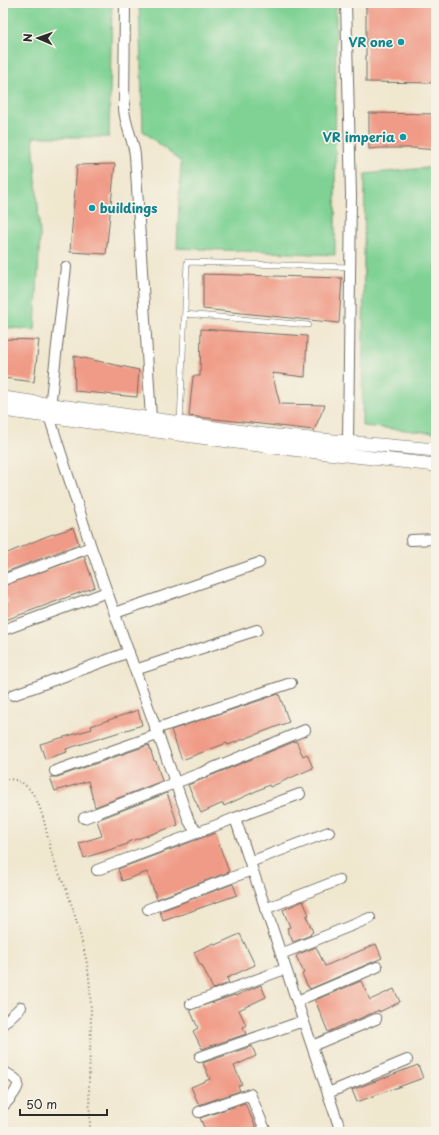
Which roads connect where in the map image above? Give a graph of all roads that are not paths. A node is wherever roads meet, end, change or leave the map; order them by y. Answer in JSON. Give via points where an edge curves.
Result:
{"nodes":[{"id":1,"x":125,"y":3,"type":"edge"},
{"id":2,"x":346,"y":3,"type":"edge"},
{"id":3,"x":66,"y":267,"type":"dead end"},
{"id":4,"x":350,"y":267,"type":"junction"},
{"id":5,"x":185,"y":314,"type":"junction"},
{"id":6,"x":308,"y":325,"type":"dead end"},
{"id":7,"x":3,"y":398,"type":"edge"},
{"id":8,"x":3,"y":410,"type":"edge"},
{"id":9,"x":50,"y":410,"type":"junction"},
{"id":10,"x":151,"y":419,"type":"junction"},
{"id":11,"x":180,"y":424,"type":"junction"},
{"id":12,"x":227,"y":435,"type":"junction"},
{"id":13,"x":348,"y":442,"type":"junction"},
{"id":14,"x":436,"y":450,"type":"edge"},
{"id":15,"x":436,"y":465,"type":"edge"},
{"id":16,"x":436,"y":539,"type":"edge"},
{"id":17,"x":412,"y":540,"type":"dead end"},
{"id":18,"x":91,"y":547,"type":"junction"},
{"id":19,"x":259,"y":563,"type":"dead end"},
{"id":20,"x":3,"y":580,"type":"edge"},
{"id":21,"x":107,"y":592,"type":"junction"},
{"id":22,"x":115,"y":613,"type":"junction"},
{"id":23,"x":3,"y":630,"type":"edge"},
{"id":24,"x":257,"y":630,"type":"dead end"},
{"id":25,"x":129,"y":652,"type":"junction"},
{"id":26,"x":135,"y":670,"type":"junction"},
{"id":27,"x":291,"y":683,"type":"dead end"},
{"id":28,"x":13,"y":695,"type":"dead end"},
{"id":29,"x":305,"y":730,"type":"dead end"},
{"id":30,"x":156,"y":732,"type":"junction"},
{"id":31,"x":55,"y":771,"type":"dead end"},
{"id":32,"x":175,"y":783,"type":"junction"},
{"id":33,"x":300,"y":794,"type":"dead end"},
{"id":34,"x":84,"y":818,"type":"dead end"},
{"id":35,"x":235,"y":818,"type":"junction"},
{"id":36,"x":199,"y":832,"type":"junction"},
{"id":37,"x":328,"y":832,"type":"dead end"},
{"id":38,"x":251,"y":866,"type":"junction"},
{"id":39,"x":96,"y":870,"type":"dead end"},
{"id":40,"x":339,"y":880,"type":"dead end"},
{"id":41,"x":265,"y":908,"type":"junction"},
{"id":42,"x":148,"y":910,"type":"dead end"},
{"id":43,"x":370,"y":918,"type":"dead end"},
{"id":44,"x":281,"y":954,"type":"junction"},
{"id":45,"x":377,"y":967,"type":"dead end"},
{"id":46,"x":285,"y":969,"type":"junction"},
{"id":47,"x":297,"y":1001,"type":"junction"},
{"id":48,"x":191,"y":1004,"type":"dead end"},
{"id":49,"x":21,"y":1007,"type":"dead end"},
{"id":50,"x":376,"y":1019,"type":"dead end"},
{"id":51,"x":303,"y":1021,"type":"junction"},
{"id":52,"x":3,"y":1024,"type":"edge"},
{"id":53,"x":312,"y":1046,"type":"junction"},
{"id":54,"x":200,"y":1057,"type":"dead end"},
{"id":55,"x":407,"y":1060,"type":"dead end"},
{"id":56,"x":3,"y":1071,"type":"edge"},
{"id":57,"x":328,"y":1093,"type":"junction"},
{"id":58,"x":3,"y":1106,"type":"edge"},
{"id":59,"x":199,"y":1112,"type":"dead end"},
{"id":60,"x":266,"y":1132,"type":"edge"},
{"id":61,"x":341,"y":1132,"type":"edge"}],
"edges":[{"from":1,"to":10,"type":"street","via":[[124,109],[135,155]]},
{"from":2,"to":4,"type":"street","via":[[351,194]]},
{"from":3,"to":9,"type":"street"},
{"from":4,"to":5,"type":"lane","via":[[187,262]]},
{"from":4,"to":13,"type":"street"},
{"from":5,"to":6,"type":"lane"},
{"from":5,"to":11,"type":"lane"},
{"from":7,"to":9,"type":"street"},
{"from":8,"to":9,"type":"street"},
{"from":9,"to":10,"type":"street"},
{"from":9,"to":12,"type":"street"},
{"from":9,"to":18,"type":"street"},
{"from":10,"to":11,"type":"street"},
{"from":11,"to":12,"type":"street"},
{"from":12,"to":13,"type":"street","via":[[266,435]]},
{"from":12,"to":15,"type":"street"},
{"from":13,"to":14,"type":"street"},
{"from":16,"to":17,"type":"street"},
{"from":18,"to":20,"type":"street"},
{"from":18,"to":21,"type":"street"},
{"from":19,"to":22,"type":"street"},
{"from":21,"to":22,"type":"street"},
{"from":21,"to":23,"type":"street"},
{"from":22,"to":25,"type":"street"},
{"from":24,"to":26,"type":"street"},
{"from":25,"to":26,"type":"street"},
{"from":25,"to":28,"type":"street"},
{"from":26,"to":30,"type":"street"},
{"from":27,"to":30,"type":"street"},
{"from":29,"to":32,"type":"street"},
{"from":30,"to":31,"type":"street"},
{"from":30,"to":32,"type":"street"},
{"from":32,"to":34,"type":"street"},
{"from":32,"to":36,"type":"street","via":[[189,822]]},
{"from":33,"to":35,"type":"street"},
{"from":35,"to":36,"type":"street"},
{"from":35,"to":38,"type":"street"},
{"from":36,"to":39,"type":"street"},
{"from":37,"to":38,"type":"street"},
{"from":38,"to":41,"type":"street"},
{"from":38,"to":42,"type":"street"},
{"from":40,"to":41,"type":"street"},
{"from":41,"to":44,"type":"street"},
{"from":43,"to":44,"type":"street"},
{"from":44,"to":46,"type":"street"},
{"from":45,"to":47,"type":"street"},
{"from":46,"to":47,"type":"street"},
{"from":46,"to":48,"type":"street"},
{"from":47,"to":51,"type":"street"},
{"from":49,"to":52,"type":"street"},
{"from":50,"to":53,"type":"street"},
{"from":51,"to":53,"type":"street"},
{"from":51,"to":54,"type":"street"},
{"from":53,"to":57,"type":"street"},
{"from":55,"to":57,"type":"street"},
{"from":56,"to":58,"type":"street","via":[[18,1085]]},
{"from":57,"to":61,"type":"street"},
{"from":59,"to":60,"type":"street","via":[[250,1094]]}]}
